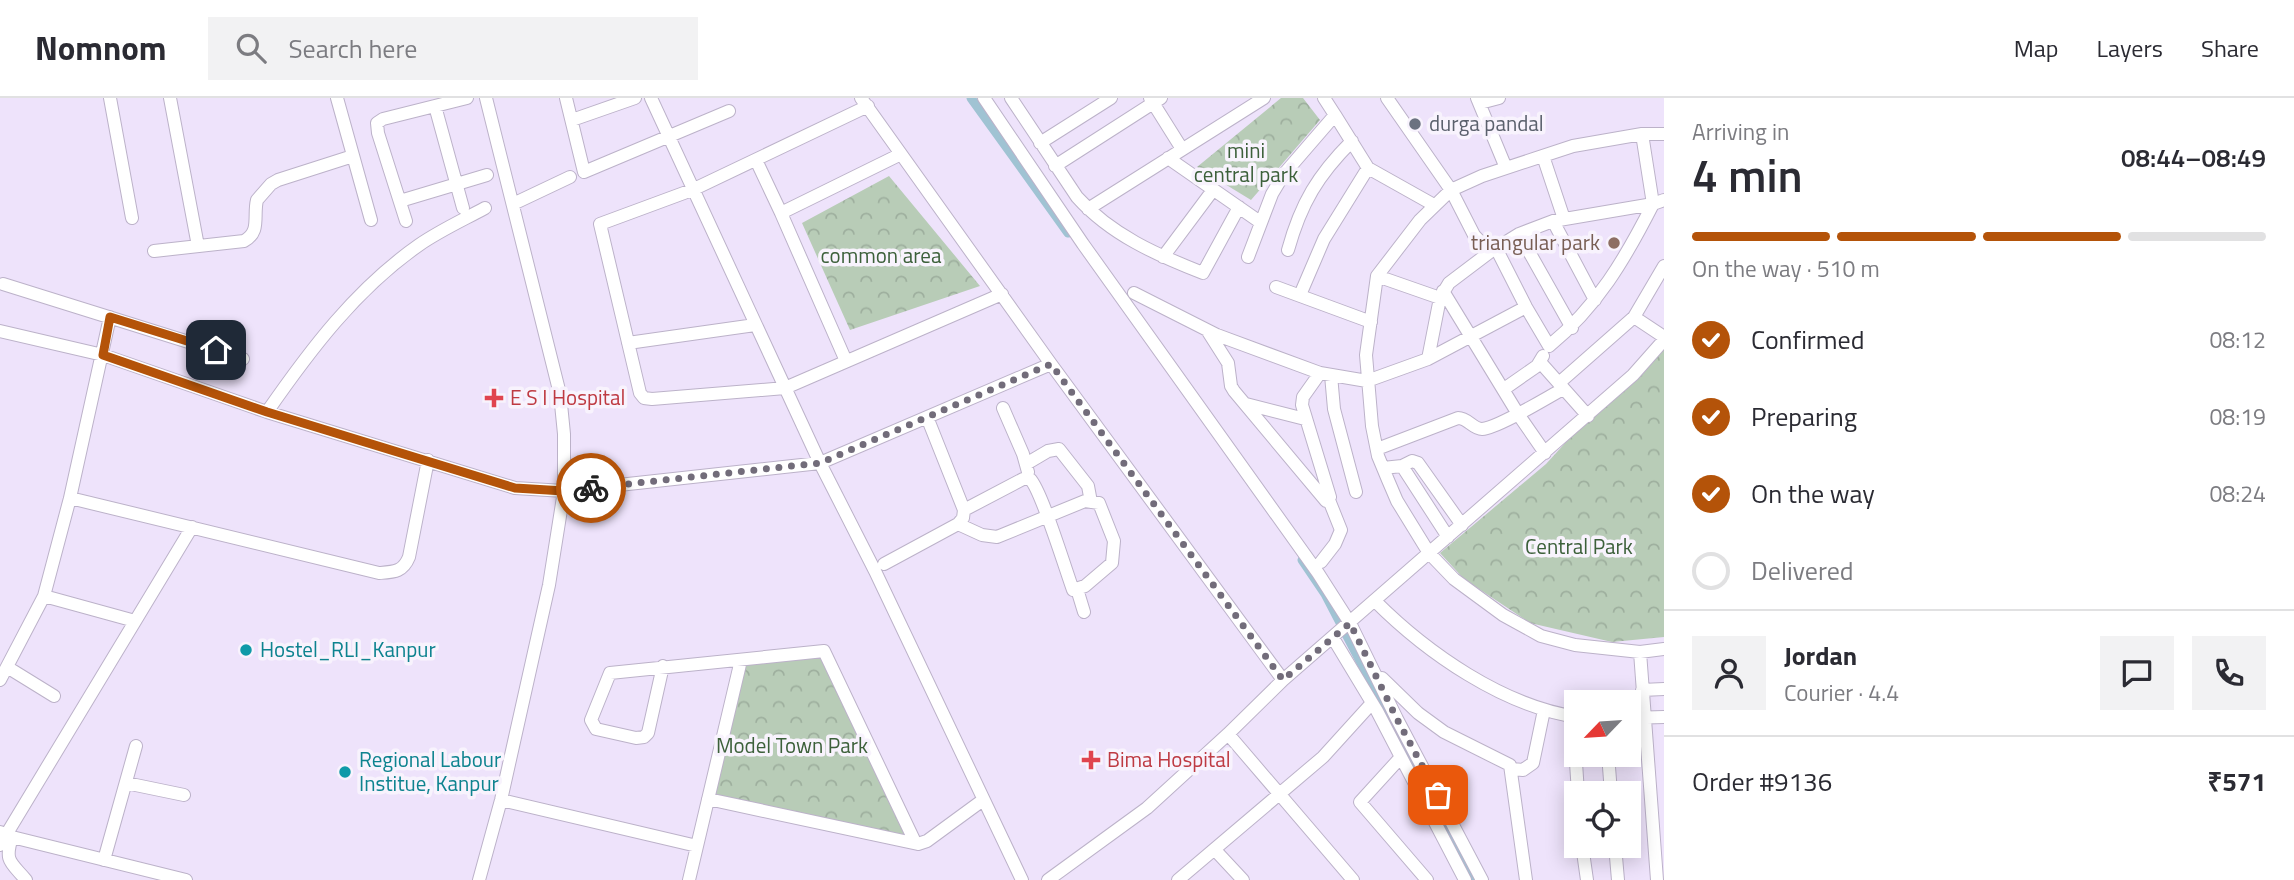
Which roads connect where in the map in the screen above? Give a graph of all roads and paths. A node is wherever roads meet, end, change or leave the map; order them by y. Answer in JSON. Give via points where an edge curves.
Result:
{"nodes":[{"id":1,"x":110,"y":98,"type":"edge"},
{"id":2,"x":170,"y":98,"type":"edge"},
{"id":3,"x":337,"y":98,"type":"edge"},
{"id":4,"x":467,"y":98,"type":"edge"},
{"id":5,"x":486,"y":98,"type":"edge"},
{"id":6,"x":566,"y":98,"type":"edge"},
{"id":7,"x":635,"y":98,"type":"edge"},
{"id":8,"x":651,"y":98,"type":"edge"},
{"id":9,"x":984,"y":98,"type":"edge"},
{"id":10,"x":1011,"y":98,"type":"edge"},
{"id":11,"x":1111,"y":98,"type":"edge"},
{"id":12,"x":1264,"y":98,"type":"edge"},
{"id":13,"x":1324,"y":98,"type":"edge"},
{"id":14,"x":1387,"y":98,"type":"edge"},
{"id":15,"x":1499,"y":98,"type":"edge"},
{"id":16,"x":1155,"y":100,"type":"edge"},
{"id":17,"x":1479,"y":101,"type":"edge"},
{"id":18,"x":864,"y":102,"type":"edge"},
{"id":19,"x":435,"y":106,"type":"junction"},
{"id":20,"x":729,"y":111,"type":"dead end"},
{"id":21,"x":1335,"y":115,"type":"junction"},
{"id":22,"x":572,"y":120,"type":"junction"},
{"id":23,"x":1642,"y":134,"type":"junction"},
{"id":24,"x":1664,"y":134,"type":"edge"},
{"id":25,"x":668,"y":138,"type":"junction"},
{"id":26,"x":1352,"y":141,"type":"junction"},
{"id":27,"x":1040,"y":143,"type":"junction"},
{"id":28,"x":1182,"y":149,"type":"junction"},
{"id":29,"x":901,"y":154,"type":"junction"},
{"id":30,"x":353,"y":156,"type":"junction"},
{"id":31,"x":1543,"y":156,"type":"junction"},
{"id":32,"x":1168,"y":158,"type":"junction"},
{"id":33,"x":756,"y":160,"type":"junction"},
{"id":34,"x":1055,"y":166,"type":"junction"},
{"id":35,"x":1368,"y":168,"type":"junction"},
{"id":36,"x":1506,"y":168,"type":"junction"},
{"id":37,"x":487,"y":175,"type":"dead end"},
{"id":38,"x":570,"y":177,"type":"dead end"},
{"id":39,"x":456,"y":184,"type":"junction"},
{"id":40,"x":692,"y":190,"type":"junction"},
{"id":41,"x":1213,"y":190,"type":"junction"},
{"id":42,"x":1451,"y":190,"type":"junction"},
{"id":43,"x":400,"y":201,"type":"junction"},
{"id":44,"x":1659,"y":202,"type":"edge"},
{"id":45,"x":513,"y":204,"type":"junction"},
{"id":46,"x":1434,"y":205,"type":"junction"},
{"id":47,"x":1239,"y":207,"type":"junction"},
{"id":48,"x":463,"y":208,"type":"dead end"},
{"id":49,"x":485,"y":208,"type":"dead end"},
{"id":50,"x":1088,"y":209,"type":"junction"},
{"id":51,"x":781,"y":213,"type":"junction"},
{"id":52,"x":132,"y":218,"type":"dead end"},
{"id":53,"x":370,"y":220,"type":"dead end"},
{"id":54,"x":1558,"y":220,"type":"junction"},
{"id":55,"x":406,"y":221,"type":"dead end"},
{"id":56,"x":1260,"y":222,"type":"junction"},
{"id":57,"x":1518,"y":234,"type":"junction"},
{"id":58,"x":198,"y":246,"type":"junction"},
{"id":59,"x":1288,"y":250,"type":"dead end"},
{"id":60,"x":1493,"y":250,"type":"junction"},
{"id":61,"x":154,"y":251,"type":"dead end"},
{"id":62,"x":1163,"y":257,"type":"junction"},
{"id":63,"x":1248,"y":257,"type":"dead end"},
{"id":64,"x":1664,"y":266,"type":"edge"},
{"id":65,"x":1377,"y":276,"type":"junction"},
{"id":66,"x":3,"y":284,"type":"dead end"},
{"id":67,"x":1276,"y":287,"type":"dead end"},
{"id":68,"x":1133,"y":293,"type":"dead end"},
{"id":69,"x":1002,"y":295,"type":"junction"},
{"id":70,"x":1300,"y":295,"type":"junction"},
{"id":71,"x":1442,"y":295,"type":"junction"},
{"id":72,"x":1595,"y":300,"type":"junction"},
{"id":73,"x":1525,"y":307,"type":"junction"},
{"id":74,"x":110,"y":317,"type":"junction"},
{"id":75,"x":1634,"y":317,"type":"junction"},
{"id":76,"x":1371,"y":322,"type":"junction"},
{"id":77,"x":755,"y":325,"type":"junction"},
{"id":78,"x":1572,"y":327,"type":"junction"},
{"id":79,"x":1207,"y":330,"type":"junction"},
{"id":80,"x":0,"y":331,"type":"edge"},
{"id":81,"x":1472,"y":336,"type":"junction"},
{"id":82,"x":1664,"y":339,"type":"edge"},
{"id":83,"x":628,"y":343,"type":"junction"},
{"id":84,"x":1549,"y":346,"type":"junction"},
{"id":85,"x":103,"y":355,"type":"junction"},
{"id":86,"x":243,"y":359,"type":"dead end"},
{"id":87,"x":1428,"y":359,"type":"junction"},
{"id":88,"x":846,"y":361,"type":"junction"},
{"id":89,"x":1540,"y":362,"type":"junction"},
{"id":90,"x":1051,"y":364,"type":"junction"},
{"id":91,"x":1325,"y":374,"type":"junction"},
{"id":92,"x":1367,"y":381,"type":"junction"},
{"id":93,"x":1561,"y":386,"type":"junction"},
{"id":94,"x":785,"y":388,"type":"junction"},
{"id":95,"x":1504,"y":389,"type":"junction"},
{"id":96,"x":1246,"y":404,"type":"junction"},
{"id":97,"x":1003,"y":408,"type":"dead end"},
{"id":98,"x":267,"y":412,"type":"junction"},
{"id":99,"x":1518,"y":414,"type":"junction"},
{"id":100,"x":1588,"y":416,"type":"junction"},
{"id":101,"x":927,"y":417,"type":"junction"},
{"id":102,"x":1305,"y":419,"type":"junction"},
{"id":103,"x":1377,"y":449,"type":"junction"},
{"id":104,"x":1545,"y":453,"type":"junction"},
{"id":105,"x":428,"y":460,"type":"junction"},
{"id":106,"x":820,"y":463,"type":"junction"},
{"id":107,"x":1027,"y":464,"type":"junction"},
{"id":108,"x":1402,"y":466,"type":"junction"},
{"id":109,"x":1383,"y":468,"type":"junction"},
{"id":110,"x":1027,"y":479,"type":"junction"},
{"id":111,"x":564,"y":491,"type":"junction"},
{"id":112,"x":1356,"y":492,"type":"dead end"},
{"id":113,"x":70,"y":498,"type":"junction"},
{"id":114,"x":1329,"y":500,"type":"junction"},
{"id":115,"x":1091,"y":502,"type":"junction"},
{"id":116,"x":964,"y":510,"type":"junction"},
{"id":117,"x":1046,"y":516,"type":"junction"},
{"id":118,"x":958,"y":524,"type":"junction"},
{"id":119,"x":1462,"y":525,"type":"junction"},
{"id":120,"x":192,"y":527,"type":"junction"},
{"id":121,"x":1448,"y":537,"type":"junction"},
{"id":122,"x":1429,"y":553,"type":"junction"},
{"id":123,"x":1321,"y":562,"type":"dead end"},
{"id":124,"x":884,"y":564,"type":"dead end"},
{"id":125,"x":1077,"y":589,"type":"junction"},
{"id":126,"x":44,"y":596,"type":"junction"},
{"id":127,"x":1375,"y":601,"type":"junction"},
{"id":128,"x":1084,"y":612,"type":"dead end"},
{"id":129,"x":135,"y":621,"type":"junction"},
{"id":130,"x":1349,"y":624,"type":"junction"},
{"id":131,"x":1333,"y":638,"type":"junction"},
{"id":132,"x":1664,"y":649,"type":"edge"},
{"id":133,"x":0,"y":650,"type":"edge"},
{"id":134,"x":1640,"y":652,"type":"junction"},
{"id":135,"x":741,"y":660,"type":"junction"},
{"id":136,"x":10,"y":661,"type":"junction"},
{"id":137,"x":663,"y":666,"type":"junction"},
{"id":138,"x":1373,"y":668,"type":"junction"},
{"id":139,"x":0,"y":680,"type":"edge"},
{"id":140,"x":1283,"y":680,"type":"junction"},
{"id":141,"x":1664,"y":689,"type":"edge"},
{"id":142,"x":1642,"y":690,"type":"junction"},
{"id":143,"x":54,"y":696,"type":"dead end"},
{"id":144,"x":1372,"y":703,"type":"junction"},
{"id":145,"x":1544,"y":710,"type":"junction"},
{"id":146,"x":1564,"y":715,"type":"edge"},
{"id":147,"x":1664,"y":717,"type":"edge"},
{"id":148,"x":1644,"y":718,"type":"junction"},
{"id":149,"x":1228,"y":734,"type":"junction"},
{"id":150,"x":136,"y":746,"type":"dead end"},
{"id":151,"x":1401,"y":757,"type":"junction"},
{"id":152,"x":1512,"y":769,"type":"junction"},
{"id":153,"x":126,"y":783,"type":"junction"},
{"id":154,"x":1280,"y":794,"type":"junction"},
{"id":155,"x":184,"y":795,"type":"dead end"},
{"id":156,"x":708,"y":799,"type":"junction"},
{"id":157,"x":500,"y":800,"type":"junction"},
{"id":158,"x":984,"y":800,"type":"junction"},
{"id":159,"x":4,"y":837,"type":"edge"},
{"id":160,"x":918,"y":844,"type":"junction"},
{"id":161,"x":697,"y":846,"type":"junction"},
{"id":162,"x":1215,"y":850,"type":"junction"},
{"id":163,"x":8,"y":857,"type":"junction"},
{"id":164,"x":1584,"y":858,"type":"edge"},
{"id":165,"x":1616,"y":858,"type":"edge"},
{"id":166,"x":104,"y":860,"type":"junction"},
{"id":167,"x":0,"y":873,"type":"edge"},
{"id":168,"x":151,"y":876,"type":"edge"},
{"id":169,"x":26,"y":880,"type":"edge"},
{"id":170,"x":186,"y":880,"type":"edge"},
{"id":171,"x":479,"y":880,"type":"edge"},
{"id":172,"x":689,"y":880,"type":"edge"},
{"id":173,"x":1022,"y":880,"type":"edge"},
{"id":174,"x":1048,"y":880,"type":"edge"},
{"id":175,"x":1178,"y":880,"type":"edge"},
{"id":176,"x":1242,"y":880,"type":"edge"},
{"id":177,"x":1353,"y":880,"type":"edge"},
{"id":178,"x":1427,"y":880,"type":"edge"},
{"id":179,"x":1465,"y":880,"type":"edge"},
{"id":180,"x":1482,"y":880,"type":"edge"},
{"id":181,"x":1526,"y":880,"type":"edge"},
{"id":182,"x":1587,"y":880,"type":"edge"},
{"id":183,"x":1618,"y":880,"type":"edge"},
{"id":184,"x":1657,"y":880,"type":"edge"}],
"edges":[{"from":1,"to":52,"type":"street"},
{"from":2,"to":58,"type":"street"},
{"from":3,"to":30,"type":"street"},
{"from":4,"to":19,"type":"street"},
{"from":5,"to":45,"type":"street"},
{"from":6,"to":22,"type":"street"},
{"from":7,"to":22,"type":"street"},
{"from":8,"to":25,"type":"street"},
{"from":9,"to":130,"type":"street","via":[[1315,568]]},
{"from":10,"to":27,"type":"street"},
{"from":11,"to":27,"type":"street"},
{"from":12,"to":28,"type":"street"},
{"from":13,"to":21,"type":"street"},
{"from":14,"to":42,"type":"street"},
{"from":15,"to":17,"type":"street"},
{"from":16,"to":28,"type":"street"},
{"from":16,"to":34,"type":"street"},
{"from":17,"to":36,"type":"street"},
{"from":18,"to":29,"type":"street"},
{"from":18,"to":33,"type":"street"},
{"from":19,"to":39,"type":"street"},
{"from":19,"to":43,"type":"street","via":[[377,123]]},
{"from":20,"to":25,"type":"street"},
{"from":21,"to":26,"type":"street"},
{"from":21,"to":56,"type":"street","via":[[1284,174]]},
{"from":22,"to":25,"type":"street","via":[[584,172]]},
{"from":23,"to":24,"type":"street"},
{"from":23,"to":31,"type":"street"},
{"from":23,"to":44,"type":"street"},
{"from":25,"to":40,"type":"street"},
{"from":26,"to":35,"type":"street"},
{"from":26,"to":59,"type":"street","via":[[1305,200]]},
{"from":27,"to":34,"type":"street"},
{"from":28,"to":32,"type":"street"},
{"from":29,"to":51,"type":"street"},
{"from":29,"to":69,"type":"street"},
{"from":30,"to":53,"type":"street"},
{"from":30,"to":58,"type":"street","via":[[271,184],[257,200],[252,237]]},
{"from":31,"to":36,"type":"street"},
{"from":31,"to":54,"type":"street"},
{"from":32,"to":41,"type":"street"},
{"from":32,"to":50,"type":"street"},
{"from":33,"to":40,"type":"street"},
{"from":33,"to":51,"type":"street"},
{"from":34,"to":50,"type":"street"},
{"from":35,"to":46,"type":"street"},
{"from":35,"to":70,"type":"street","via":[[1324,239]]},
{"from":36,"to":42,"type":"street"},
{"from":37,"to":39,"type":"street"},
{"from":38,"to":45,"type":"street"},
{"from":39,"to":43,"type":"street"},
{"from":39,"to":48,"type":"street"},
{"from":40,"to":77,"type":"street"},
{"from":40,"to":83,"type":"street","via":[[600,224]]},
{"from":41,"to":47,"type":"street"},
{"from":41,"to":62,"type":"street"},
{"from":42,"to":46,"type":"street"},
{"from":42,"to":60,"type":"street","via":[[1474,235]]},
{"from":43,"to":55,"type":"street"},
{"from":44,"to":54,"type":"street"},
{"from":44,"to":72,"type":"street"},
{"from":45,"to":111,"type":"street","via":[[560,394]]},
{"from":46,"to":65,"type":"street"},
{"from":47,"to":56,"type":"street"},
{"from":47,"to":62,"type":"street","via":[[1203,273]]},
{"from":49,"to":98,"type":"street","via":[[421,244],[373,281],[306,356]]},
{"from":50,"to":62,"type":"street"},
{"from":51,"to":88,"type":"street"},
{"from":54,"to":57,"type":"street"},
{"from":54,"to":72,"type":"street"},
{"from":56,"to":63,"type":"street"},
{"from":57,"to":60,"type":"street"},
{"from":57,"to":78,"type":"street"},
{"from":58,"to":61,"type":"street"},
{"from":60,"to":71,"type":"street","via":[[1453,280]]},
{"from":60,"to":73,"type":"street"},
{"from":64,"to":75,"type":"street"},
{"from":65,"to":71,"type":"street"},
{"from":65,"to":76,"type":"street"},
{"from":66,"to":74,"type":"street"},
{"from":67,"to":70,"type":"street"},
{"from":68,"to":79,"type":"street"},
{"from":69,"to":88,"type":"street"},
{"from":69,"to":90,"type":"street"},
{"from":70,"to":76,"type":"street"},
{"from":71,"to":81,"type":"street"},
{"from":71,"to":87,"type":"street"},
{"from":72,"to":78,"type":"street"},
{"from":73,"to":81,"type":"street"},
{"from":73,"to":84,"type":"street"},
{"from":74,"to":85,"type":"street"},
{"from":74,"to":86,"type":"street"},
{"from":75,"to":82,"type":"street"},
{"from":75,"to":93,"type":"street"},
{"from":76,"to":92,"type":"street"},
{"from":77,"to":83,"type":"street"},
{"from":77,"to":94,"type":"street"},
{"from":78,"to":84,"type":"street"},
{"from":79,"to":91,"type":"street"},
{"from":79,"to":96,"type":"street","via":[[1228,363],[1231,386]]},
{"from":80,"to":85,"type":"street"},
{"from":81,"to":87,"type":"street"},
{"from":81,"to":95,"type":"street"},
{"from":82,"to":100,"type":"street"},
{"from":83,"to":94,"type":"street","via":[[639,393],[644,397]]},
{"from":84,"to":89,"type":"street"},
{"from":85,"to":98,"type":"street"},
{"from":85,"to":113,"type":"street"},
{"from":87,"to":92,"type":"street"},
{"from":88,"to":94,"type":"street"},
{"from":89,"to":93,"type":"street"},
{"from":89,"to":95,"type":"street"},
{"from":90,"to":101,"type":"street"},
{"from":90,"to":140,"type":"street"},
{"from":91,"to":92,"type":"street"},
{"from":91,"to":102,"type":"street","via":[[1303,397]]},
{"from":91,"to":112,"type":"street"},
{"from":92,"to":103,"type":"street"},
{"from":93,"to":99,"type":"street"},
{"from":93,"to":100,"type":"street"},
{"from":94,"to":106,"type":"street"},
{"from":95,"to":99,"type":"street"},
{"from":96,"to":102,"type":"street"},
{"from":96,"to":114,"type":"street","via":[[1323,500]]},
{"from":97,"to":107,"type":"street"},
{"from":98,"to":105,"type":"street"},
{"from":99,"to":103,"type":"street","via":[[1482,429],[1458,418]]},
{"from":99,"to":104,"type":"street"},
{"from":100,"to":104,"type":"street"},
{"from":101,"to":106,"type":"street"},
{"from":101,"to":116,"type":"street"},
{"from":102,"to":114,"type":"street"},
{"from":103,"to":109,"type":"street"},
{"from":104,"to":119,"type":"street"},
{"from":105,"to":111,"type":"street","via":[[515,488]]},
{"from":105,"to":120,"type":"street","via":[[409,557],[399,571],[379,573]]},
{"from":106,"to":111,"type":"street"},
{"from":106,"to":158,"type":"street"},
{"from":107,"to":110,"type":"street"},
{"from":107,"to":115,"type":"street","via":[[1059,449],[1088,486]]},
{"from":108,"to":109,"type":"street"},
{"from":108,"to":119,"type":"street","via":[[1418,463]]},
{"from":108,"to":121,"type":"street"},
{"from":109,"to":122,"type":"street"},
{"from":110,"to":116,"type":"street"},
{"from":110,"to":117,"type":"street","via":[[1035,483]]},
{"from":111,"to":157,"type":"street","via":[[549,586]]},
{"from":113,"to":120,"type":"street"},
{"from":113,"to":126,"type":"street"},
{"from":114,"to":123,"type":"street","via":[[1341,530]]},
{"from":115,"to":117,"type":"street"},
{"from":115,"to":125,"type":"street","via":[[1099,503],[1114,541],[1112,563]]},
{"from":116,"to":118,"type":"street"},
{"from":117,"to":118,"type":"street","via":[[997,537]]},
{"from":117,"to":125,"type":"street","via":[[1073,590]]},
{"from":118,"to":124,"type":"street"},
{"from":119,"to":121,"type":"street"},
{"from":120,"to":129,"type":"street"},
{"from":121,"to":122,"type":"street"},
{"from":122,"to":127,"type":"street"},
{"from":122,"to":134,"type":"street","via":[[1493,608],[1541,636]]},
{"from":125,"to":128,"type":"street"},
{"from":126,"to":129,"type":"street"},
{"from":126,"to":136,"type":"street"},
{"from":127,"to":130,"type":"street"},
{"from":127,"to":145,"type":"street","via":[[1456,667]]},
{"from":129,"to":159,"type":"street"},
{"from":130,"to":131,"type":"street"},
{"from":130,"to":138,"type":"street"},
{"from":131,"to":140,"type":"street"},
{"from":131,"to":144,"type":"street"},
{"from":132,"to":134,"type":"street"},
{"from":133,"to":136,"type":"street"},
{"from":134,"to":142,"type":"street"},
{"from":135,"to":137,"type":"street"},
{"from":135,"to":156,"type":"street"},
{"from":135,"to":160,"type":"street","via":[[824,651]]},
{"from":136,"to":139,"type":"street"},
{"from":136,"to":143,"type":"street"},
{"from":137,"to":137,"type":"street","via":[[645,737],[592,725],[610,673]]},
{"from":138,"to":152,"type":"street","via":[[1444,732],[1507,762]]},
{"from":138,"to":180,"type":"street"},
{"from":140,"to":149,"type":"street"},
{"from":141,"to":142,"type":"street"},
{"from":142,"to":148,"type":"street"},
{"from":144,"to":151,"type":"street"},
{"from":144,"to":154,"type":"street","via":[[1323,757]]},
{"from":145,"to":146,"type":"street"},
{"from":145,"to":152,"type":"street","via":[[1533,763],[1523,770]]},
{"from":147,"to":148,"type":"street"},
{"from":148,"to":184,"type":"street"},
{"from":149,"to":154,"type":"street"},
{"from":149,"to":174,"type":"street","via":[[1147,808]]},
{"from":150,"to":153,"type":"street"},
{"from":151,"to":178,"type":"street","via":[[1360,802]]},
{"from":151,"to":179,"type":"street"},
{"from":152,"to":181,"type":"street"},
{"from":153,"to":155,"type":"street"},
{"from":153,"to":166,"type":"street"},
{"from":154,"to":162,"type":"street"},
{"from":154,"to":177,"type":"street"},
{"from":156,"to":160,"type":"street"},
{"from":156,"to":161,"type":"street"},
{"from":157,"to":161,"type":"street"},
{"from":157,"to":171,"type":"street"},
{"from":158,"to":160,"type":"street"},
{"from":158,"to":173,"type":"street"},
{"from":159,"to":163,"type":"street"},
{"from":159,"to":166,"type":"street"},
{"from":161,"to":172,"type":"street"},
{"from":162,"to":175,"type":"street"},
{"from":162,"to":176,"type":"street"},
{"from":163,"to":167,"type":"street"},
{"from":163,"to":169,"type":"street"},
{"from":164,"to":182,"type":"street"},
{"from":165,"to":183,"type":"street"},
{"from":166,"to":168,"type":"street"},
{"from":168,"to":170,"type":"street"}]}
